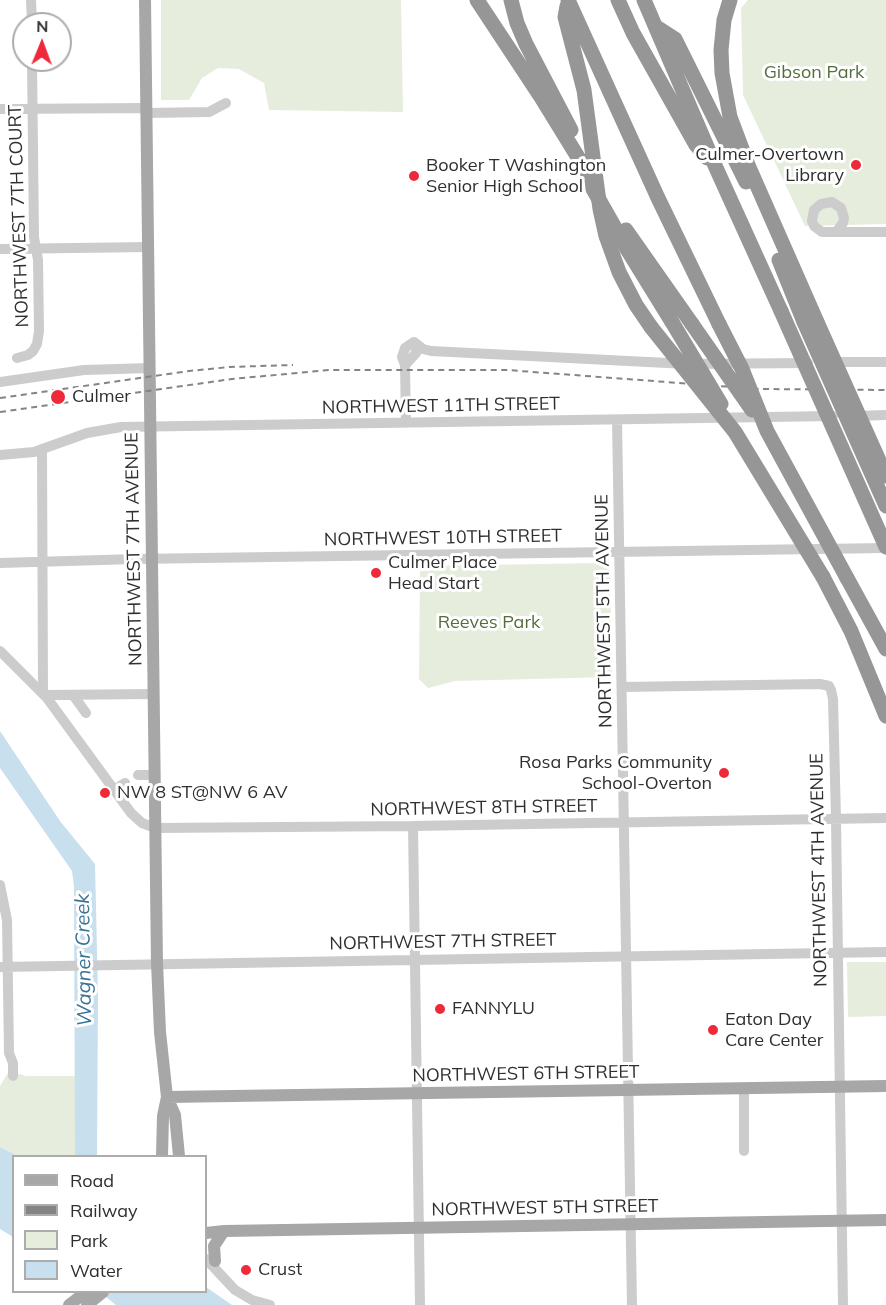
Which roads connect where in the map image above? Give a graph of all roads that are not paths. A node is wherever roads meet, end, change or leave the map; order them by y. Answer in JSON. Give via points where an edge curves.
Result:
{"nodes":[{"id":1,"x":145,"y":0,"type":"edge"},
{"id":2,"x":477,"y":0,"type":"edge"},
{"id":3,"x":511,"y":0,"type":"edge"},
{"id":4,"x":568,"y":0,"type":"edge"},
{"id":5,"x":618,"y":0,"type":"edge"},
{"id":6,"x":644,"y":0,"type":"edge"},
{"id":7,"x":730,"y":0,"type":"edge"},
{"id":8,"x":656,"y":25,"type":"junction"},
{"id":9,"x":32,"y":72,"type":"edge"},
{"id":10,"x":226,"y":103,"type":"dead end"},
{"id":11,"x":0,"y":109,"type":"edge"},
{"id":12,"x":33,"y":109,"type":"junction"},
{"id":13,"x":147,"y":110,"type":"junction"},
{"id":14,"x":717,"y":170,"type":"junction"},
{"id":15,"x":588,"y":175,"type":"junction"},
{"id":16,"x":836,"y":232,"type":"dead end"},
{"id":17,"x":886,"y":232,"type":"edge"},
{"id":18,"x":149,"y":247,"type":"junction"},
{"id":19,"x":0,"y":249,"type":"edge"},
{"id":20,"x":36,"y":249,"type":"junction"},
{"id":21,"x":811,"y":322,"type":"junction"},
{"id":22,"x":17,"y":358,"type":"dead end"},
{"id":23,"x":886,"y":362,"type":"edge"},
{"id":24,"x":150,"y":368,"type":"junction"},
{"id":25,"x":0,"y":382,"type":"edge"},
{"id":26,"x":886,"y":416,"type":"edge"},
{"id":27,"x":617,"y":420,"type":"junction"},
{"id":28,"x":406,"y":423,"type":"junction"},
{"id":29,"x":151,"y":426,"type":"junction"},
{"id":30,"x":767,"y":431,"type":"junction"},
{"id":31,"x":735,"y":432,"type":"junction"},
{"id":32,"x":42,"y":449,"type":"junction"},
{"id":33,"x":0,"y":455,"type":"edge"},
{"id":34,"x":886,"y":476,"type":"edge"},
{"id":35,"x":886,"y":506,"type":"edge"},
{"id":36,"x":886,"y":547,"type":"edge"},
{"id":37,"x":620,"y":552,"type":"junction"},
{"id":38,"x":152,"y":559,"type":"junction"},
{"id":39,"x":42,"y":561,"type":"junction"},
{"id":40,"x":0,"y":563,"type":"edge"},
{"id":41,"x":886,"y":649,"type":"edge"},
{"id":42,"x":0,"y":651,"type":"edge"},
{"id":43,"x":622,"y":687,"type":"junction"},
{"id":44,"x":44,"y":694,"type":"junction"},
{"id":45,"x":154,"y":694,"type":"junction"},
{"id":46,"x":73,"y":695,"type":"junction"},
{"id":47,"x":86,"y":713,"type":"dead end"},
{"id":48,"x":886,"y":716,"type":"edge"},
{"id":49,"x":138,"y":775,"type":"dead end"},
{"id":50,"x":155,"y":775,"type":"junction"},
{"id":51,"x":125,"y":783,"type":"dead end"},
{"id":52,"x":114,"y":790,"type":"junction"},
{"id":53,"x":886,"y":818,"type":"edge"},
{"id":54,"x":836,"y":819,"type":"junction"},
{"id":55,"x":624,"y":822,"type":"junction"},
{"id":56,"x":413,"y":826,"type":"junction"},
{"id":57,"x":155,"y":828,"type":"junction"},
{"id":58,"x":0,"y":885,"type":"edge"},
{"id":59,"x":886,"y":952,"type":"edge"},
{"id":60,"x":837,"y":953,"type":"junction"},
{"id":61,"x":626,"y":956,"type":"junction"},
{"id":62,"x":415,"y":960,"type":"junction"},
{"id":63,"x":157,"y":963,"type":"junction"},
{"id":64,"x":4,"y":967,"type":"edge"},
{"id":65,"x":5,"y":1051,"type":"edge"},
{"id":66,"x":13,"y":1076,"type":"dead end"},
{"id":67,"x":886,"y":1086,"type":"edge"},
{"id":68,"x":838,"y":1087,"type":"junction"},
{"id":69,"x":744,"y":1089,"type":"junction"},
{"id":70,"x":628,"y":1090,"type":"junction"},
{"id":71,"x":417,"y":1094,"type":"junction"},
{"id":72,"x":167,"y":1097,"type":"junction"},
{"id":73,"x":164,"y":1124,"type":"junction"},
{"id":74,"x":744,"y":1151,"type":"dead end"},
{"id":75,"x":162,"y":1155,"type":"edge"},
{"id":76,"x":170,"y":1155,"type":"edge"},
{"id":77,"x":178,"y":1155,"type":"edge"},
{"id":78,"x":886,"y":1220,"type":"edge"},
{"id":79,"x":842,"y":1221,"type":"junction"},
{"id":80,"x":630,"y":1224,"type":"junction"},
{"id":81,"x":207,"y":1228,"type":"edge"},
{"id":82,"x":419,"y":1228,"type":"junction"},
{"id":83,"x":224,"y":1231,"type":"junction"},
{"id":84,"x":207,"y":1233,"type":"edge"},
{"id":85,"x":209,"y":1261,"type":"edge"},
{"id":86,"x":85,"y":1293,"type":"edge"},
{"id":87,"x":102,"y":1293,"type":"edge"},
{"id":88,"x":70,"y":1305,"type":"edge"},
{"id":89,"x":87,"y":1305,"type":"edge"},
{"id":90,"x":270,"y":1305,"type":"edge"},
{"id":91,"x":420,"y":1305,"type":"edge"},
{"id":92,"x":632,"y":1305,"type":"edge"},
{"id":93,"x":843,"y":1305,"type":"edge"}],
"edges":[{"from":1,"to":13,"type":"main road","name":"NORTHWEST 7TH AVENUE"},
{"from":2,"to":15,"type":"highway"},
{"from":3,"to":15,"type":"highway","via":[[522,34],[562,110]]},
{"from":4,"to":30,"type":"highway","bridge":true,"via":[[658,198],[742,369]]},
{"from":4,"to":31,"type":"highway","bridge":true,"via":[[566,17],[585,90],[600,209],[619,272],[651,327]]},
{"from":5,"to":14,"type":"highway","via":[[696,145]]},
{"from":6,"to":8,"type":"highway"},
{"from":7,"to":21,"type":"highway","via":[[721,56],[730,117]]},
{"from":8,"to":14,"type":"highway"},
{"from":8,"to":21,"type":"highway","via":[[675,39]]},
{"from":9,"to":12,"type":"street","name":"NORTHWEST 7TH COURT"},
{"from":10,"to":13,"type":"street","via":[[209,112]]},
{"from":11,"to":12,"type":"street"},
{"from":12,"to":13,"type":"street"},
{"from":12,"to":20,"type":"street","name":"NORTHWEST 7TH COURT"},
{"from":13,"to":18,"type":"main road","name":"NORTHWEST 7TH AVENUE"},
{"from":14,"to":36,"type":"highway","bridge":true},
{"from":15,"to":30,"type":"highway","bridge":true},
{"from":15,"to":31,"type":"highway","bridge":true,"via":[[627,249],[717,394]]},
{"from":16,"to":17,"type":"street"},
{"from":18,"to":20,"type":"street"},
{"from":18,"to":24,"type":"main road","name":"NORTHWEST 7TH AVENUE"},
{"from":19,"to":20,"type":"street"},
{"from":20,"to":22,"type":"street","name":"NORTHWEST 7TH COURT","via":[[39,338],[33,351]]},
{"from":21,"to":34,"type":"highway","bridge":true},
{"from":21,"to":35,"type":"highway","bridge":true},
{"from":23,"to":28,"type":"street","via":[[677,363],[431,351],[416,344],[416,353],[405,365]]},
{"from":24,"to":25,"type":"street","via":[[84,370]]},
{"from":24,"to":29,"type":"main road","name":"NORTHWEST 7TH AVENUE"},
{"from":26,"to":27,"type":"street","name":"NORTHWEST 11TH STREET"},
{"from":27,"to":28,"type":"street","name":"NORTHWEST 11TH STREET"},
{"from":27,"to":37,"type":"street","name":"NORTHWEST 5TH AVENUE"},
{"from":28,"to":29,"type":"street","name":"NORTHWEST 11TH STREET"},
{"from":29,"to":32,"type":"street","name":"NORTHWEST 11TH STREET","via":[[96,430]]},
{"from":29,"to":38,"type":"main road","name":"NORTHWEST 7TH AVENUE"},
{"from":30,"to":41,"type":"highway","bridge":true},
{"from":31,"to":48,"type":"highway","bridge":true,"via":[[823,577],[851,631]]},
{"from":32,"to":33,"type":"street","name":"NORTHWEST 11TH STREET"},
{"from":32,"to":39,"type":"street"},
{"from":36,"to":37,"type":"street","name":"NORTHWEST 10TH STREET"},
{"from":37,"to":38,"type":"street","name":"NORTHWEST 10TH STREET"},
{"from":37,"to":43,"type":"street","name":"NORTHWEST 5TH AVENUE"},
{"from":38,"to":39,"type":"street","name":"NORTHWEST 10TH STREET"},
{"from":38,"to":45,"type":"main road","name":"NORTHWEST 7TH AVENUE"},
{"from":39,"to":40,"type":"street","name":"NORTHWEST 10TH STREET"},
{"from":39,"to":44,"type":"street"},
{"from":42,"to":44,"type":"street"},
{"from":43,"to":54,"type":"street","name":"NORTHWEST 4TH AVENUE","via":[[829,686],[833,699]]},
{"from":43,"to":55,"type":"street","name":"NORTHWEST 5TH AVENUE"},
{"from":44,"to":46,"type":"street"},
{"from":44,"to":52,"type":"street"},
{"from":45,"to":46,"type":"street"},
{"from":45,"to":50,"type":"main road","name":"NORTHWEST 7TH AVENUE"},
{"from":46,"to":47,"type":"street"},
{"from":49,"to":50,"type":"street"},
{"from":50,"to":57,"type":"main road","name":"NORTHWEST 7TH AVENUE"},
{"from":51,"to":52,"type":"street"},
{"from":52,"to":57,"type":"street","via":[[137,818]]},
{"from":53,"to":54,"type":"street","name":"NORTHWEST 8TH STREET"},
{"from":54,"to":55,"type":"street","name":"NORTHWEST 8TH STREET"},
{"from":54,"to":60,"type":"street","name":"NORTHWEST 4TH AVENUE"},
{"from":55,"to":56,"type":"street","name":"NORTHWEST 8TH STREET"},
{"from":55,"to":61,"type":"street","name":"NORTHWEST 5TH AVENUE"},
{"from":56,"to":57,"type":"street","name":"NORTHWEST 8TH STREET"},
{"from":56,"to":62,"type":"street"},
{"from":57,"to":63,"type":"main road","name":"NORTHWEST 7TH AVENUE"},
{"from":58,"to":64,"type":"street","via":[[7,911]]},
{"from":59,"to":60,"type":"street","name":"NORTHWEST 7TH STREET"},
{"from":60,"to":61,"type":"street","name":"NORTHWEST 7TH STREET"},
{"from":60,"to":68,"type":"street","name":"NORTHWEST 4TH AVENUE"},
{"from":61,"to":62,"type":"street","name":"NORTHWEST 7TH STREET"},
{"from":61,"to":70,"type":"street","name":"NORTHWEST 5TH AVENUE"},
{"from":62,"to":63,"type":"street","name":"NORTHWEST 7TH STREET"},
{"from":62,"to":71,"type":"street"},
{"from":63,"to":64,"type":"street","name":"NORTHWEST 7TH STREET"},
{"from":63,"to":72,"type":"main road","name":"NORTHWEST 7TH AVENUE"},
{"from":64,"to":65,"type":"street"},
{"from":65,"to":66,"type":"street","via":[[13,1063]]},
{"from":67,"to":68,"type":"main road","name":"NORTHWEST 6TH STREET"},
{"from":68,"to":69,"type":"main road","name":"NORTHWEST 6TH STREET"},
{"from":68,"to":79,"type":"street","name":"NORTHWEST 4TH AVENUE"},
{"from":69,"to":70,"type":"main road","name":"NORTHWEST 6TH STREET"},
{"from":69,"to":74,"type":"street"},
{"from":70,"to":71,"type":"main road","name":"NORTHWEST 6TH STREET"},
{"from":70,"to":80,"type":"street","name":"NORTHWEST 5TH AVENUE"},
{"from":71,"to":72,"type":"main road","name":"NORTHWEST 6TH STREET"},
{"from":71,"to":82,"type":"street"},
{"from":72,"to":73,"type":"main road","name":"NORTHWEST 7TH AVENUE"},
{"from":72,"to":77,"type":"main road","name":"NORTHWEST 7TH AVENUE","via":[[175,1115]]},
{"from":73,"to":75,"type":"main road","name":"NORTHWEST 7TH AVENUE"},
{"from":73,"to":76,"type":"main road"},
{"from":78,"to":79,"type":"main road","name":"NORTHWEST 5TH STREET"},
{"from":79,"to":80,"type":"main road","name":"NORTHWEST 5TH STREET"},
{"from":79,"to":93,"type":"street","name":"NORTHWEST 4TH AVENUE"},
{"from":80,"to":82,"type":"main road","name":"NORTHWEST 5TH STREET"},
{"from":80,"to":92,"type":"street","name":"NORTHWEST 5TH AVENUE"},
{"from":81,"to":83,"type":"main road"},
{"from":82,"to":83,"type":"main road","name":"NORTHWEST 5TH STREET"},
{"from":82,"to":91,"type":"street"},
{"from":83,"to":84,"type":"main road","name":"NORTHWEST 5TH STREET"},
{"from":83,"to":85,"type":"main road","via":[[213,1246]]},
{"from":85,"to":90,"type":"street","via":[[252,1300]]},
{"from":86,"to":88,"type":"main road"},
{"from":87,"to":89,"type":"main road"}]}
